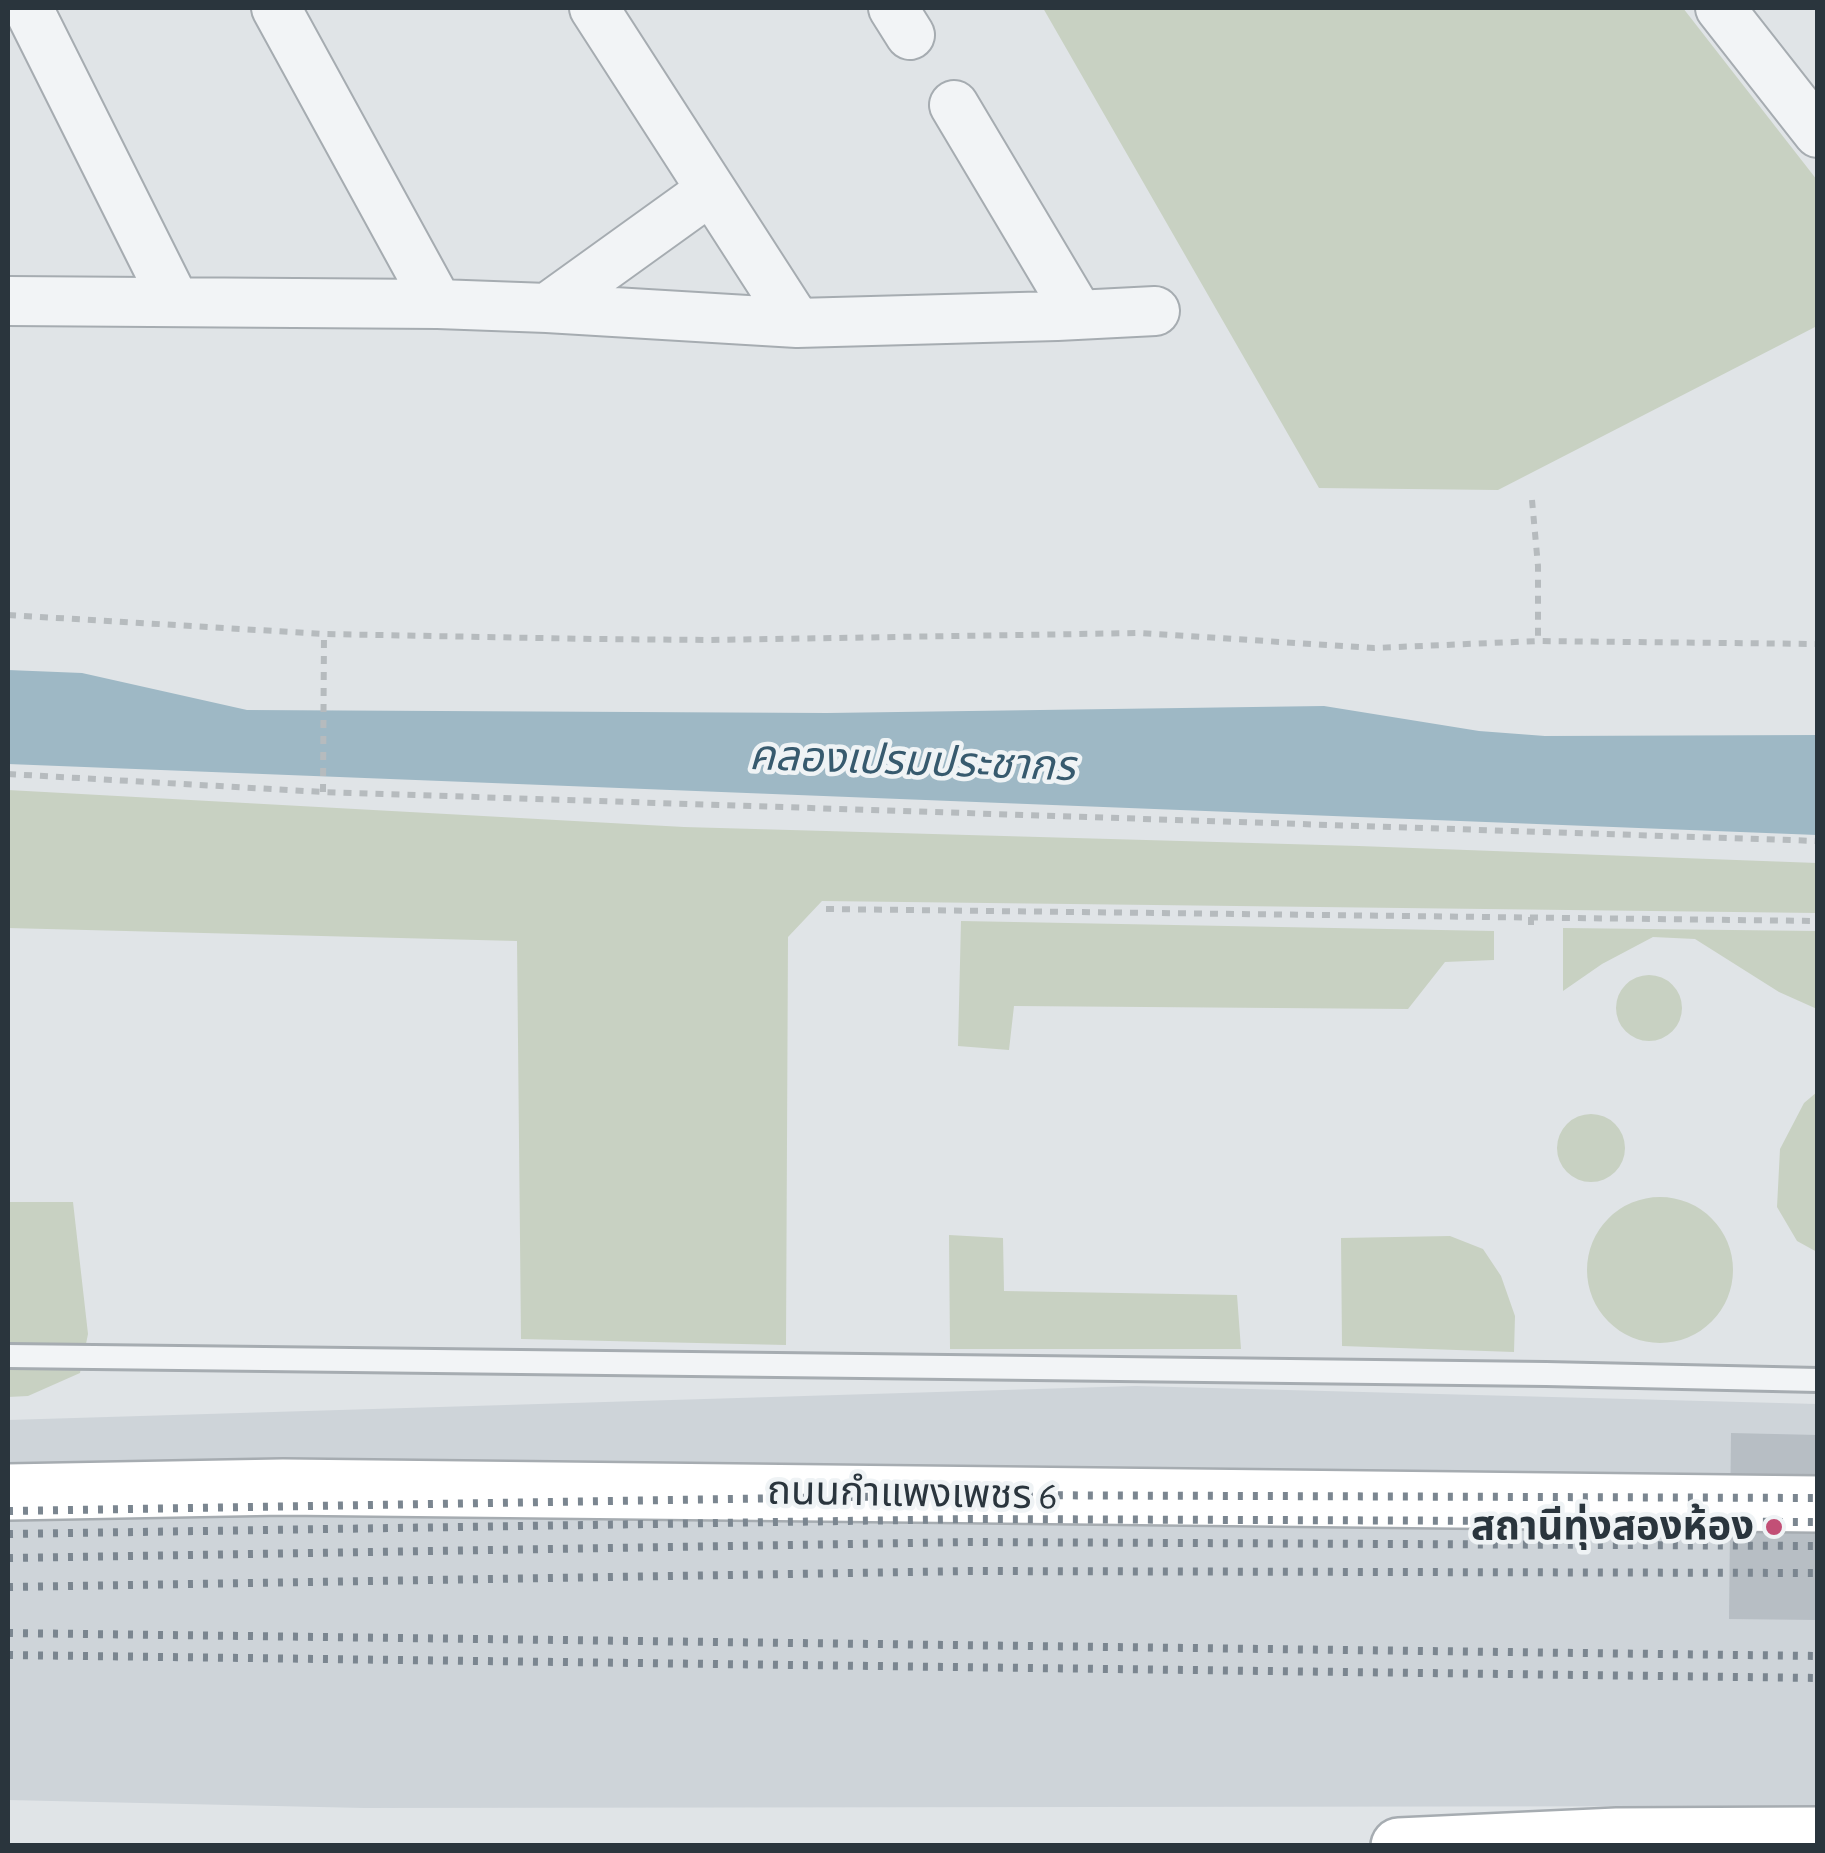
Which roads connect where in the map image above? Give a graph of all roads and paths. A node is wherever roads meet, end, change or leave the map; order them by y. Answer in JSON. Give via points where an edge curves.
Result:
{"nodes":[{"id":1,"x":28,"y":8,"type":"edge"},
{"id":2,"x":276,"y":8,"type":"edge"},
{"id":3,"x":594,"y":8,"type":"edge"},
{"id":4,"x":1720,"y":8,"type":"edge"},
{"id":5,"x":954,"y":105,"type":"dead end"},
{"id":6,"x":1817,"y":131,"type":"edge"},
{"id":7,"x":711,"y":190,"type":"junction"},
{"id":8,"x":8,"y":301,"type":"edge"},
{"id":9,"x":174,"y":302,"type":"junction"},
{"id":10,"x":438,"y":304,"type":"junction"},
{"id":11,"x":548,"y":308,"type":"junction"},
{"id":12,"x":1155,"y":311,"type":"dead end"},
{"id":13,"x":1079,"y":315,"type":"junction"},
{"id":14,"x":797,"y":322,"type":"junction"},
{"id":15,"x":1532,"y":500,"type":"dead end"},
{"id":16,"x":8,"y":615,"type":"edge"},
{"id":17,"x":324,"y":634,"type":"junction"},
{"id":18,"x":1538,"y":641,"type":"junction"},
{"id":19,"x":1818,"y":644,"type":"edge"},
{"id":20,"x":8,"y":774,"type":"edge"},
{"id":21,"x":323,"y":792,"type":"junction"},
{"id":22,"x":1818,"y":840,"type":"edge"},
{"id":23,"x":826,"y":909,"type":"dead end"},
{"id":24,"x":1531,"y":917,"type":"junction"},
{"id":25,"x":1818,"y":920,"type":"edge"},
{"id":26,"x":1531,"y":930,"type":"dead end"},
{"id":27,"x":8,"y":1356,"type":"edge"},
{"id":28,"x":1818,"y":1380,"type":"edge"},
{"id":29,"x":8,"y":1492,"type":"edge"},
{"id":30,"x":1818,"y":1504,"type":"edge"},
{"id":31,"x":1818,"y":1835,"type":"edge"},
{"id":32,"x":1399,"y":1846,"type":"edge"}],
"edges":[{"from":1,"to":9,"type":"street"},
{"from":2,"to":10,"type":"street"},
{"from":3,"to":7,"type":"street"},
{"from":4,"to":6,"type":"street"},
{"from":5,"to":13,"type":"street"},
{"from":7,"to":11,"type":"street"},
{"from":7,"to":14,"type":"street"},
{"from":8,"to":9,"type":"street"},
{"from":9,"to":10,"type":"street"},
{"from":10,"to":11,"type":"street"},
{"from":11,"to":14,"type":"street"},
{"from":12,"to":13,"type":"street"},
{"from":13,"to":14,"type":"street"},
{"from":15,"to":18,"type":"path"},
{"from":16,"to":17,"type":"path"},
{"from":17,"to":18,"type":"path","via":[[711,640],[1141,633],[1374,648]]},
{"from":17,"to":21,"type":"path"},
{"from":18,"to":19,"type":"path"},
{"from":20,"to":21,"type":"path"},
{"from":21,"to":22,"type":"path"},
{"from":23,"to":24,"type":"path"},
{"from":24,"to":25,"type":"path"},
{"from":24,"to":26,"type":"path"},
{"from":27,"to":28,"type":"lane"},
{"from":29,"to":30,"type":"street","name":"ถนนกำแพงเพชร 6","via":[[283,1487]]},
{"from":31,"to":32,"type":"street"}]}
